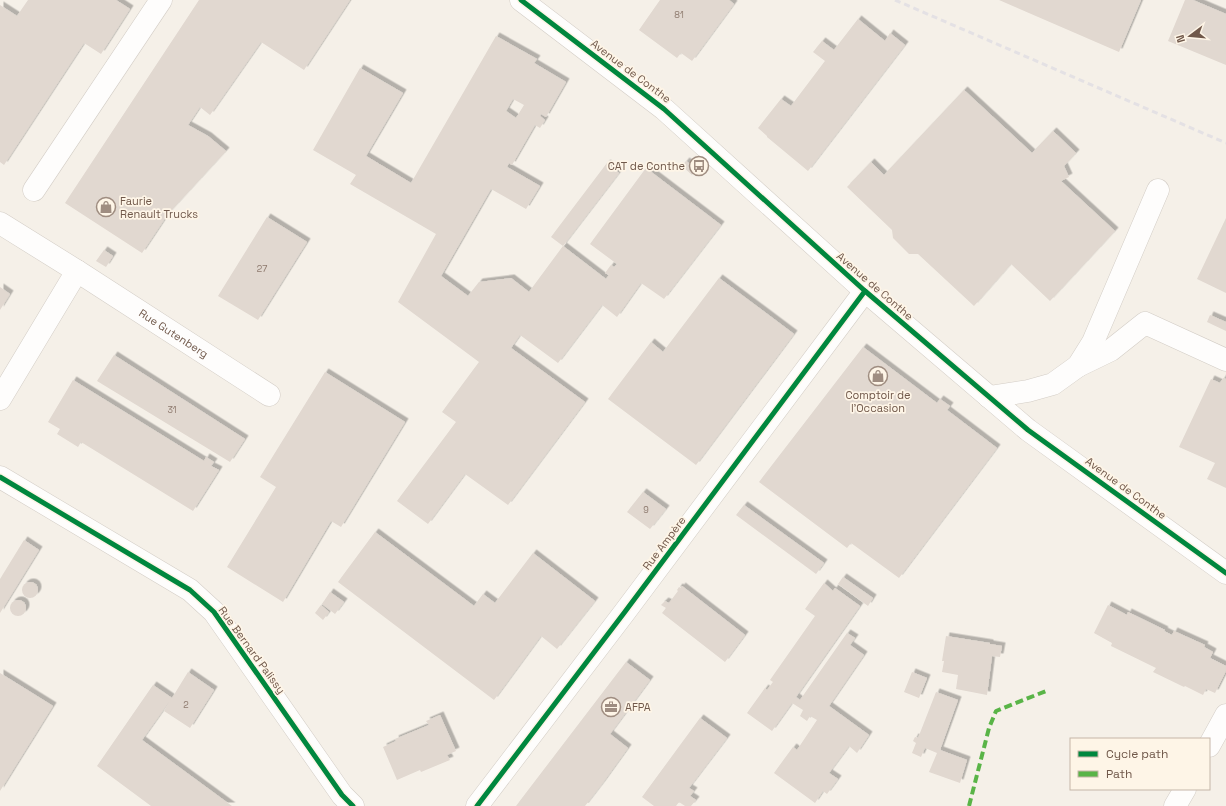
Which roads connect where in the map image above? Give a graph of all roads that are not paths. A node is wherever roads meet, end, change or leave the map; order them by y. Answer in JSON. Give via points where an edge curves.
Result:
{"nodes":[{"id":1,"x":161,"y":0,"type":"edge"},
{"id":2,"x":521,"y":0,"type":"edge"},
{"id":3,"x":34,"y":190,"type":"dead end"},
{"id":4,"x":1158,"y":190,"type":"dead end"},
{"id":5,"x":0,"y":223,"type":"edge"},
{"id":6,"x":77,"y":271,"type":"junction"},
{"id":7,"x":865,"y":291,"type":"junction"},
{"id":8,"x":1226,"y":360,"type":"edge"},
{"id":9,"x":1078,"y":366,"type":"junction"},
{"id":10,"x":269,"y":395,"type":"dead end"},
{"id":11,"x":990,"y":397,"type":"junction"},
{"id":12,"x":0,"y":399,"type":"edge"},
{"id":13,"x":0,"y":477,"type":"edge"},
{"id":14,"x":1226,"y":573,"type":"edge"},
{"id":15,"x":1226,"y":715,"type":"edge"},
{"id":16,"x":1210,"y":744,"type":"edge"},
{"id":17,"x":1184,"y":790,"type":"edge"},
{"id":18,"x":353,"y":806,"type":"edge"},
{"id":19,"x":477,"y":806,"type":"edge"},
{"id":20,"x":1175,"y":806,"type":"edge"}],
"edges":[{"from":1,"to":3,"type":"street"},
{"from":2,"to":7,"type":"street","name":"Avenue de Conthe","via":[[664,109]]},
{"from":4,"to":9,"type":"street","via":[[1093,342]]},
{"from":5,"to":6,"type":"street","name":"Rue Gutenberg"},
{"from":6,"to":10,"type":"street","name":"Rue Gutenberg"},
{"from":6,"to":12,"type":"street"},
{"from":7,"to":11,"type":"street","name":"Avenue de Conthe"},
{"from":7,"to":19,"type":"street","name":"Rue Ampère"},
{"from":8,"to":9,"type":"street","via":[[1145,323],[1111,350]]},
{"from":9,"to":11,"type":"street","via":[[1053,384]]},
{"from":11,"to":14,"type":"street","name":"Avenue de Conthe","via":[[1028,430]]},
{"from":13,"to":18,"type":"street","name":"Rue Bernard Palissy","via":[[190,590],[214,612],[342,795]]},
{"from":15,"to":16,"type":"street"},
{"from":17,"to":20,"type":"street"}]}
